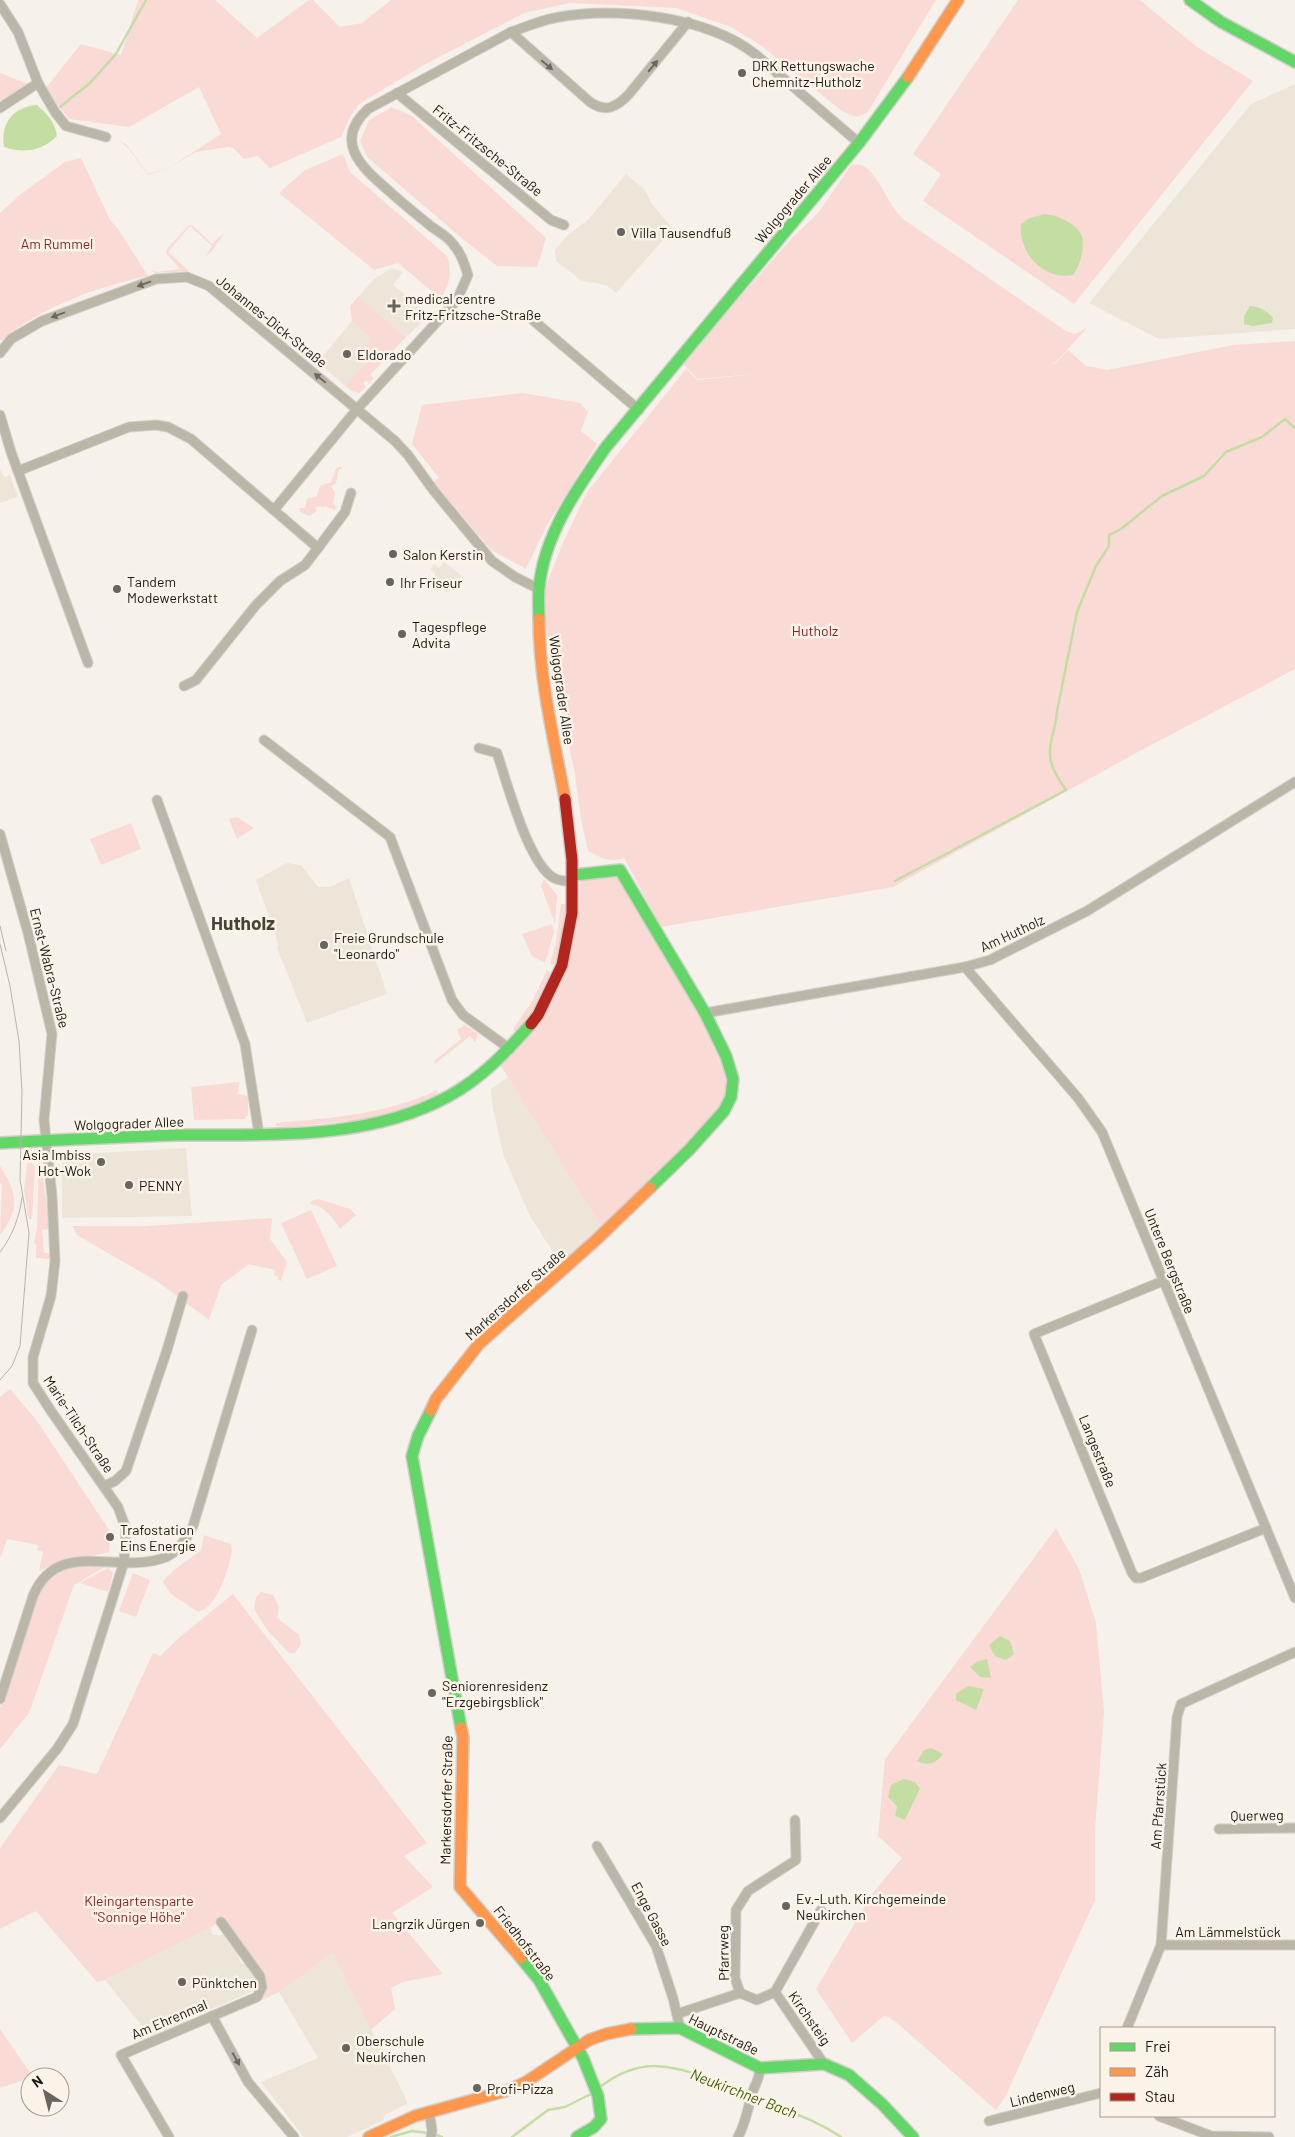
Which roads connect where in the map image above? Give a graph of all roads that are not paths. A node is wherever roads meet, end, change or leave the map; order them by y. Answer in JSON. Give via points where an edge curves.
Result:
{"nodes":[{"id":1,"x":958,"y":0,"type":"edge"},
{"id":2,"x":1190,"y":0,"type":"edge"},
{"id":3,"x":0,"y":4,"type":"edge"},
{"id":4,"x":688,"y":22,"type":"junction"},
{"id":5,"x":511,"y":32,"type":"junction"},
{"id":6,"x":1295,"y":62,"type":"edge"},
{"id":7,"x":38,"y":82,"type":"junction"},
{"id":8,"x":397,"y":93,"type":"junction"},
{"id":9,"x":0,"y":108,"type":"edge"},
{"id":10,"x":106,"y":136,"type":"dead end"},
{"id":11,"x":859,"y":143,"type":"junction"},
{"id":12,"x":564,"y":225,"type":"dead end"},
{"id":13,"x":534,"y":321,"type":"dead end"},
{"id":14,"x":0,"y":353,"type":"edge"},
{"id":15,"x":358,"y":409,"type":"junction"},
{"id":16,"x":639,"y":410,"type":"junction"},
{"id":17,"x":0,"y":414,"type":"edge"},
{"id":18,"x":18,"y":471,"type":"junction"},
{"id":19,"x":350,"y":493,"type":"dead end"},
{"id":20,"x":274,"y":510,"type":"junction"},
{"id":21,"x":318,"y":548,"type":"junction"},
{"id":22,"x":539,"y":590,"type":"junction"},
{"id":23,"x":88,"y":663,"type":"dead end"},
{"id":24,"x":184,"y":686,"type":"dead end"},
{"id":25,"x":264,"y":740,"type":"dead end"},
{"id":26,"x":479,"y":748,"type":"dead end"},
{"id":27,"x":1295,"y":782,"type":"edge"},
{"id":28,"x":157,"y":800,"type":"dead end"},
{"id":29,"x":0,"y":834,"type":"edge"},
{"id":30,"x":573,"y":879,"type":"junction"},
{"id":31,"x":965,"y":967,"type":"junction"},
{"id":32,"x":705,"y":1013,"type":"junction"},
{"id":33,"x":510,"y":1049,"type":"junction"},
{"id":34,"x":259,"y":1134,"type":"junction"},
{"id":35,"x":46,"y":1141,"type":"junction"},
{"id":36,"x":0,"y":1144,"type":"edge"},
{"id":37,"x":1163,"y":1281,"type":"junction"},
{"id":38,"x":183,"y":1296,"type":"dead end"},
{"id":39,"x":252,"y":1330,"type":"dead end"},
{"id":40,"x":104,"y":1486,"type":"junction"},
{"id":41,"x":1266,"y":1528,"type":"junction"},
{"id":42,"x":124,"y":1562,"type":"junction"},
{"id":43,"x":1295,"y":1598,"type":"edge"},
{"id":44,"x":1295,"y":1652,"type":"edge"},
{"id":45,"x":0,"y":1699,"type":"edge"},
{"id":46,"x":0,"y":1818,"type":"edge"},
{"id":47,"x":795,"y":1820,"type":"dead end"},
{"id":48,"x":1295,"y":1828,"type":"edge"},
{"id":49,"x":1219,"y":1829,"type":"dead end"},
{"id":50,"x":597,"y":1846,"type":"dead end"},
{"id":51,"x":460,"y":1887,"type":"joint"},
{"id":52,"x":821,"y":1910,"type":"dead end"},
{"id":53,"x":221,"y":1922,"type":"dead end"},
{"id":54,"x":1161,"y":1945,"type":"junction"},
{"id":55,"x":1295,"y":1946,"type":"edge"},
{"id":56,"x":774,"y":1992,"type":"junction"},
{"id":57,"x":740,"y":1993,"type":"junction"},
{"id":58,"x":678,"y":2014,"type":"junction"},
{"id":59,"x":212,"y":2016,"type":"junction"},
{"id":60,"x":1128,"y":2027,"type":"edge"},
{"id":61,"x":680,"y":2028,"type":"junction"},
{"id":62,"x":578,"y":2046,"type":"junction"},
{"id":63,"x":824,"y":2064,"type":"junction"},
{"id":64,"x":760,"y":2068,"type":"junction"},
{"id":65,"x":1100,"y":2093,"type":"edge"},
{"id":66,"x":429,"y":2111,"type":"junction"},
{"id":67,"x":1162,"y":2117,"type":"edge"},
{"id":68,"x":990,"y":2121,"type":"dead end"},
{"id":69,"x":432,"y":2133,"type":"edge"},
{"id":70,"x":169,"y":2137,"type":"edge"},
{"id":71,"x":294,"y":2137,"type":"edge"},
{"id":72,"x":369,"y":2137,"type":"edge"},
{"id":73,"x":577,"y":2137,"type":"edge"},
{"id":74,"x":738,"y":2137,"type":"edge"},
{"id":75,"x":913,"y":2137,"type":"edge"},
{"id":76,"x":1269,"y":2137,"type":"edge"}],
"edges":[{"from":1,"to":11,"type":"main road","name":"Wolgograder Allee","via":[[908,77]]},
{"from":2,"to":6,"type":"main road","via":[[1220,22]]},
{"from":3,"to":7,"type":"street","via":[[18,32]]},
{"from":4,"to":5,"type":"street","via":[[611,13],[592,14],[536,22]]},
{"from":5,"to":4,"type":"street","one_way":true,"via":[[590,102],[609,109],[620,104]]},
{"from":4,"to":11,"type":"street","via":[[712,29],[745,46]]},
{"from":5,"to":8,"type":"street"},
{"from":7,"to":9,"type":"street"},
{"from":7,"to":10,"type":"street","via":[[54,112],[66,126]]},
{"from":8,"to":12,"type":"street","name":"Fritz-Fritzsche-Straße","via":[[551,220]]},
{"from":8,"to":15,"type":"street","via":[[368,109],[355,124],[351,140],[356,157],[364,169],[393,195],[452,242],[462,256],[468,275],[457,300]]},
{"from":11,"to":16,"type":"main road","name":"Wolgograder Allee"},
{"from":13,"to":16,"type":"street"},
{"from":15,"to":14,"type":"street","name":"Johannes-Dick-Straße","one_way":true,"via":[[209,286],[186,277],[156,279],[42,320],[11,339]]},
{"from":15,"to":20,"type":"street"},
{"from":15,"to":22,"type":"street","name":"Johannes-Dick-Straße","via":[[408,455],[434,492],[492,561]]},
{"from":16,"to":22,"type":"main road","name":"Wolgograder Allee","via":[[606,447],[563,513],[543,564]]},
{"from":17,"to":18,"type":"street"},
{"from":18,"to":20,"type":"street","via":[[129,427],[156,425],[190,439]]},
{"from":18,"to":23,"type":"street"},
{"from":19,"to":21,"type":"street","via":[[345,512]]},
{"from":20,"to":21,"type":"street"},
{"from":21,"to":24,"type":"street","via":[[304,565],[280,581],[256,606],[196,680]]},
{"from":22,"to":30,"type":"main road","name":"Wolgograder Allee","via":[[539,646]]},
{"from":25,"to":33,"type":"street","via":[[390,837],[452,1000],[463,1015]]},
{"from":26,"to":30,"type":"street","via":[[497,753],[525,834],[540,865],[555,878]]},
{"from":27,"to":31,"type":"street","name":"Am Hutholz","via":[[1087,911],[990,960]]},
{"from":28,"to":34,"type":"street","via":[[246,1044]]},
{"from":29,"to":35,"type":"street","name":"Ernst-Wabra-Straße","via":[[52,1034],[44,1120]]},
{"from":30,"to":32,"type":"main road","name":"Markersdorfer Straße","via":[[620,870]]},
{"from":30,"to":33,"type":"main road","name":"Wolgograder Allee","via":[[570,929],[557,978],[538,1015]]},
{"from":31,"to":32,"type":"street","name":"Am Hutholz"},
{"from":31,"to":37,"type":"street","name":"Untere Bergstraße","via":[[1078,1098],[1102,1132]]},
{"from":32,"to":51,"type":"main road","name":"Markersdorfer Straße","via":[[726,1056],[733,1080],[733,1090],[724,1111],[595,1242],[479,1344],[436,1399],[412,1456],[463,1737]]},
{"from":33,"to":34,"type":"main road","name":"Wolgograder Allee","via":[[466,1087],[398,1117],[356,1127]]},
{"from":34,"to":35,"type":"main road","name":"Wolgograder Allee"},
{"from":35,"to":36,"type":"main road","name":"Wolgograder Allee"},
{"from":35,"to":40,"type":"street","name":"Marie-Tilch-Straße","via":[[55,1261],[51,1296],[33,1357],[33,1383]]},
{"from":37,"to":41,"type":"street","name":"Untere Bergstraße"},
{"from":37,"to":41,"type":"street","name":"Langestraße","via":[[1034,1334],[1132,1573],[1141,1578]]},
{"from":38,"to":40,"type":"street","name":"Marie-Tilch-Straße","via":[[126,1471]]},
{"from":39,"to":42,"type":"street","via":[[186,1540],[167,1556],[156,1560]]},
{"from":40,"to":42,"type":"street","name":"Marie-Tilch-Straße","via":[[118,1507],[126,1529]]},
{"from":41,"to":43,"type":"street","name":"Untere Bergstraße"},
{"from":42,"to":45,"type":"street","via":[[77,1561],[47,1573],[33,1596]]},
{"from":42,"to":46,"type":"street","name":"Marie-Tilch-Straße","via":[[72,1724],[57,1749]]},
{"from":44,"to":54,"type":"street","name":"Am Pfarrstück","via":[[1181,1704]]},
{"from":47,"to":57,"type":"street","name":"Pfarrweg","via":[[796,1860],[748,1891],[736,1910],[735,1978]]},
{"from":48,"to":49,"type":"street","name":"Querweg"},
{"from":50,"to":58,"type":"street","name":"Enge Gasse","via":[[656,1946]]},
{"from":51,"to":62,"type":"main road","name":"Friedhofstraße","via":[[539,1980],[568,2034]]},
{"from":52,"to":56,"type":"street","name":"Kirchsteig"},
{"from":53,"to":59,"type":"street","name":"Am Ehrenmal","via":[[260,1976],[262,1987],[257,1997]]},
{"from":54,"to":55,"type":"street","name":"Am Lämmelstück"},
{"from":54,"to":60,"type":"street","name":"Am Pfarrstück"},
{"from":56,"to":57,"type":"street","name":"Pfarrweg","via":[[757,2000]]},
{"from":56,"to":63,"type":"street","name":"Kirchsteig"},
{"from":57,"to":58,"type":"street","name":"Pfarrweg"},
{"from":58,"to":61,"type":"street","name":"Enge Gasse"},
{"from":59,"to":70,"type":"street","name":"Am Ehrenmal","via":[[121,2055]]},
{"from":59,"to":71,"type":"street","one_way":true,"via":[[248,2082]]},
{"from":61,"to":62,"type":"main road","name":"Hauptstraße","via":[[639,2028],[606,2034]]},
{"from":61,"to":64,"type":"main road","name":"Hauptstraße"},
{"from":62,"to":66,"type":"main road","name":"Hauptstraße","via":[[509,2090]]},
{"from":62,"to":73,"type":"main road","name":"Friedhofstraße","via":[[596,2090],[601,2119]]},
{"from":63,"to":64,"type":"main road","name":"Hauptstraße"},
{"from":63,"to":75,"type":"main road","name":"Hauptstraße","via":[[849,2075]]},
{"from":64,"to":74,"type":"street"},
{"from":65,"to":68,"type":"street","name":"Lindenweg"},
{"from":66,"to":69,"type":"street"},
{"from":66,"to":72,"type":"main road","name":"Hauptstraße"},
{"from":67,"to":76,"type":"street","via":[[1211,2136]]}]}
